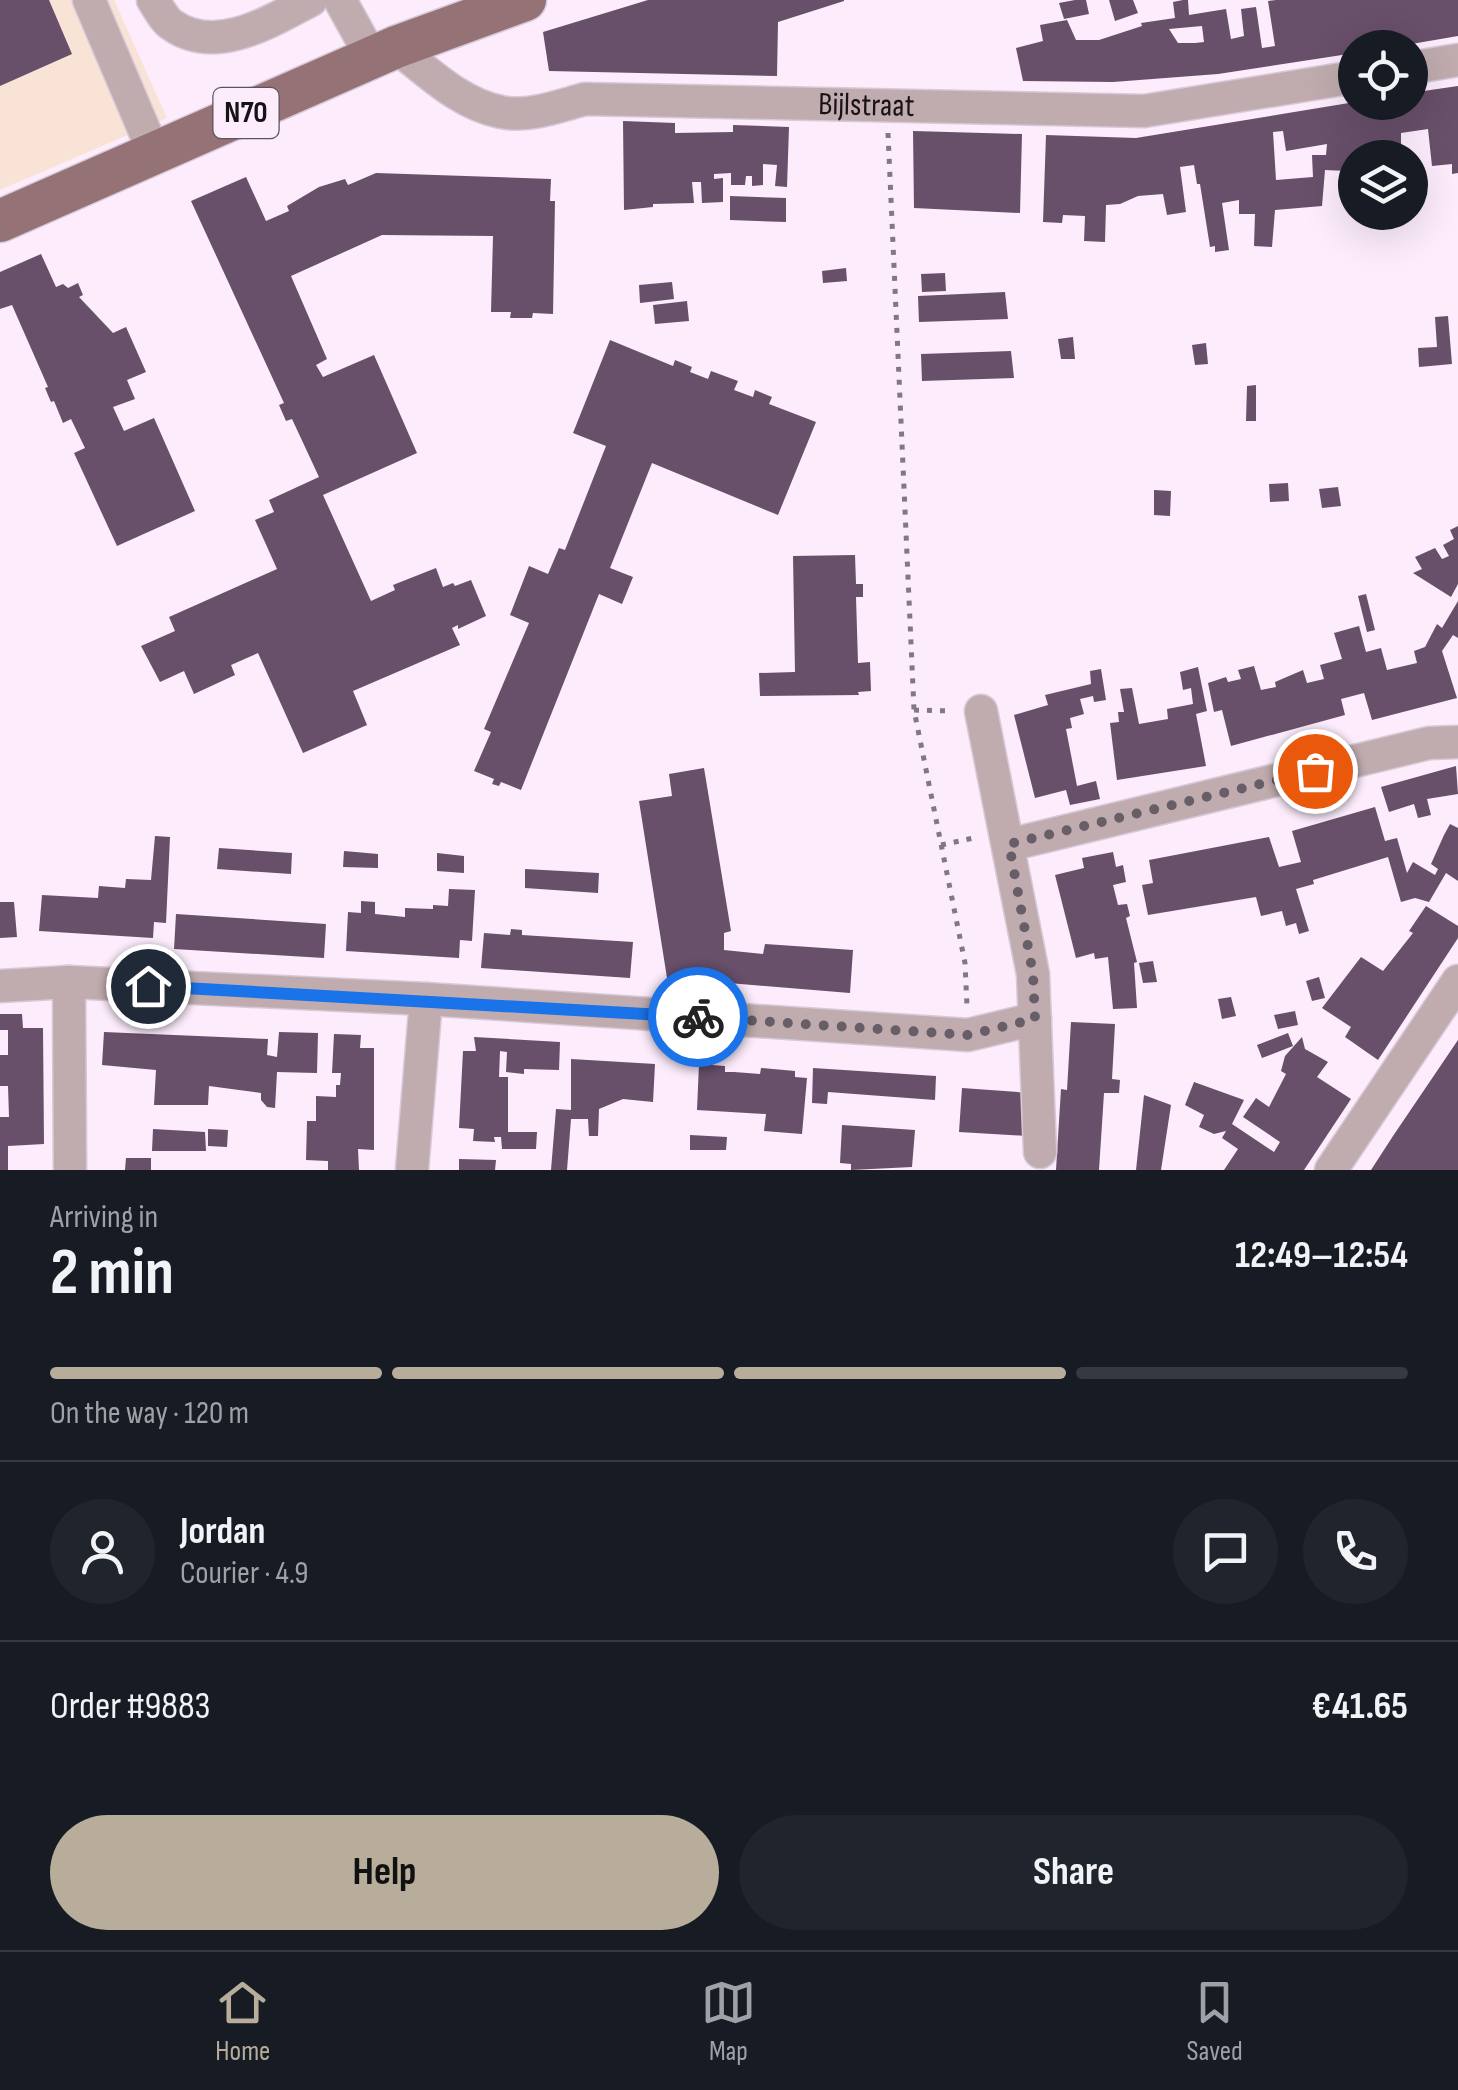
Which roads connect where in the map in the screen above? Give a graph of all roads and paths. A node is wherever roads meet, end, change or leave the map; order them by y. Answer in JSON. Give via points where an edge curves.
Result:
{"nodes":[{"id":1,"x":89,"y":0,"type":"edge"},
{"id":2,"x":153,"y":0,"type":"edge"},
{"id":3,"x":310,"y":0,"type":"edge"},
{"id":4,"x":340,"y":0,"type":"edge"},
{"id":5,"x":525,"y":0,"type":"edge"},
{"id":6,"x":384,"y":53,"type":"junction"},
{"id":7,"x":1458,"y":60,"type":"edge"},
{"id":8,"x":1428,"y":65,"type":"edge"},
{"id":9,"x":1338,"y":80,"type":"edge"},
{"id":10,"x":886,"y":105,"type":"junction"},
{"id":11,"x":154,"y":152,"type":"junction"},
{"id":12,"x":0,"y":221,"type":"edge"},
{"id":13,"x":981,"y":711,"type":"dead end"},
{"id":14,"x":1458,"y":742,"type":"edge"},
{"id":15,"x":1009,"y":844,"type":"junction"},
{"id":16,"x":68,"y":982,"type":"junction"},
{"id":17,"x":1458,"y":982,"type":"edge"},
{"id":18,"x":0,"y":986,"type":"edge"},
{"id":19,"x":426,"y":1000,"type":"junction"},
{"id":20,"x":1035,"y":1019,"type":"junction"},
{"id":21,"x":968,"y":1035,"type":"junction"},
{"id":22,"x":1040,"y":1152,"type":"dead end"},
{"id":23,"x":70,"y":1170,"type":"edge"},
{"id":24,"x":412,"y":1170,"type":"edge"},
{"id":25,"x":1331,"y":1170,"type":"edge"}],
"edges":[{"from":1,"to":11,"type":"street"},
{"from":2,"to":3,"type":"street","via":[[171,25],[206,38],[251,32]]},
{"from":4,"to":6,"type":"street"},
{"from":5,"to":6,"type":"main road","number":"N70"},
{"from":6,"to":10,"type":"street","name":"Bijlstraat","via":[[462,98],[503,113],[585,99]]},
{"from":6,"to":11,"type":"main road","number":"N70"},
{"from":7,"to":8,"type":"street"},
{"from":9,"to":10,"type":"street","name":"Bijlstraat","via":[[1144,112]]},
{"from":10,"to":21,"type":"path","via":[[914,710],[965,963]]},
{"from":11,"to":12,"type":"main road","number":"N70"},
{"from":13,"to":15,"type":"street"},
{"from":14,"to":15,"type":"street"},
{"from":15,"to":20,"type":"street"},
{"from":16,"to":18,"type":"street"},
{"from":16,"to":19,"type":"street"},
{"from":16,"to":23,"type":"street"},
{"from":17,"to":25,"type":"street"},
{"from":19,"to":21,"type":"street"},
{"from":19,"to":24,"type":"street"},
{"from":20,"to":21,"type":"street"},
{"from":20,"to":22,"type":"street"}]}
